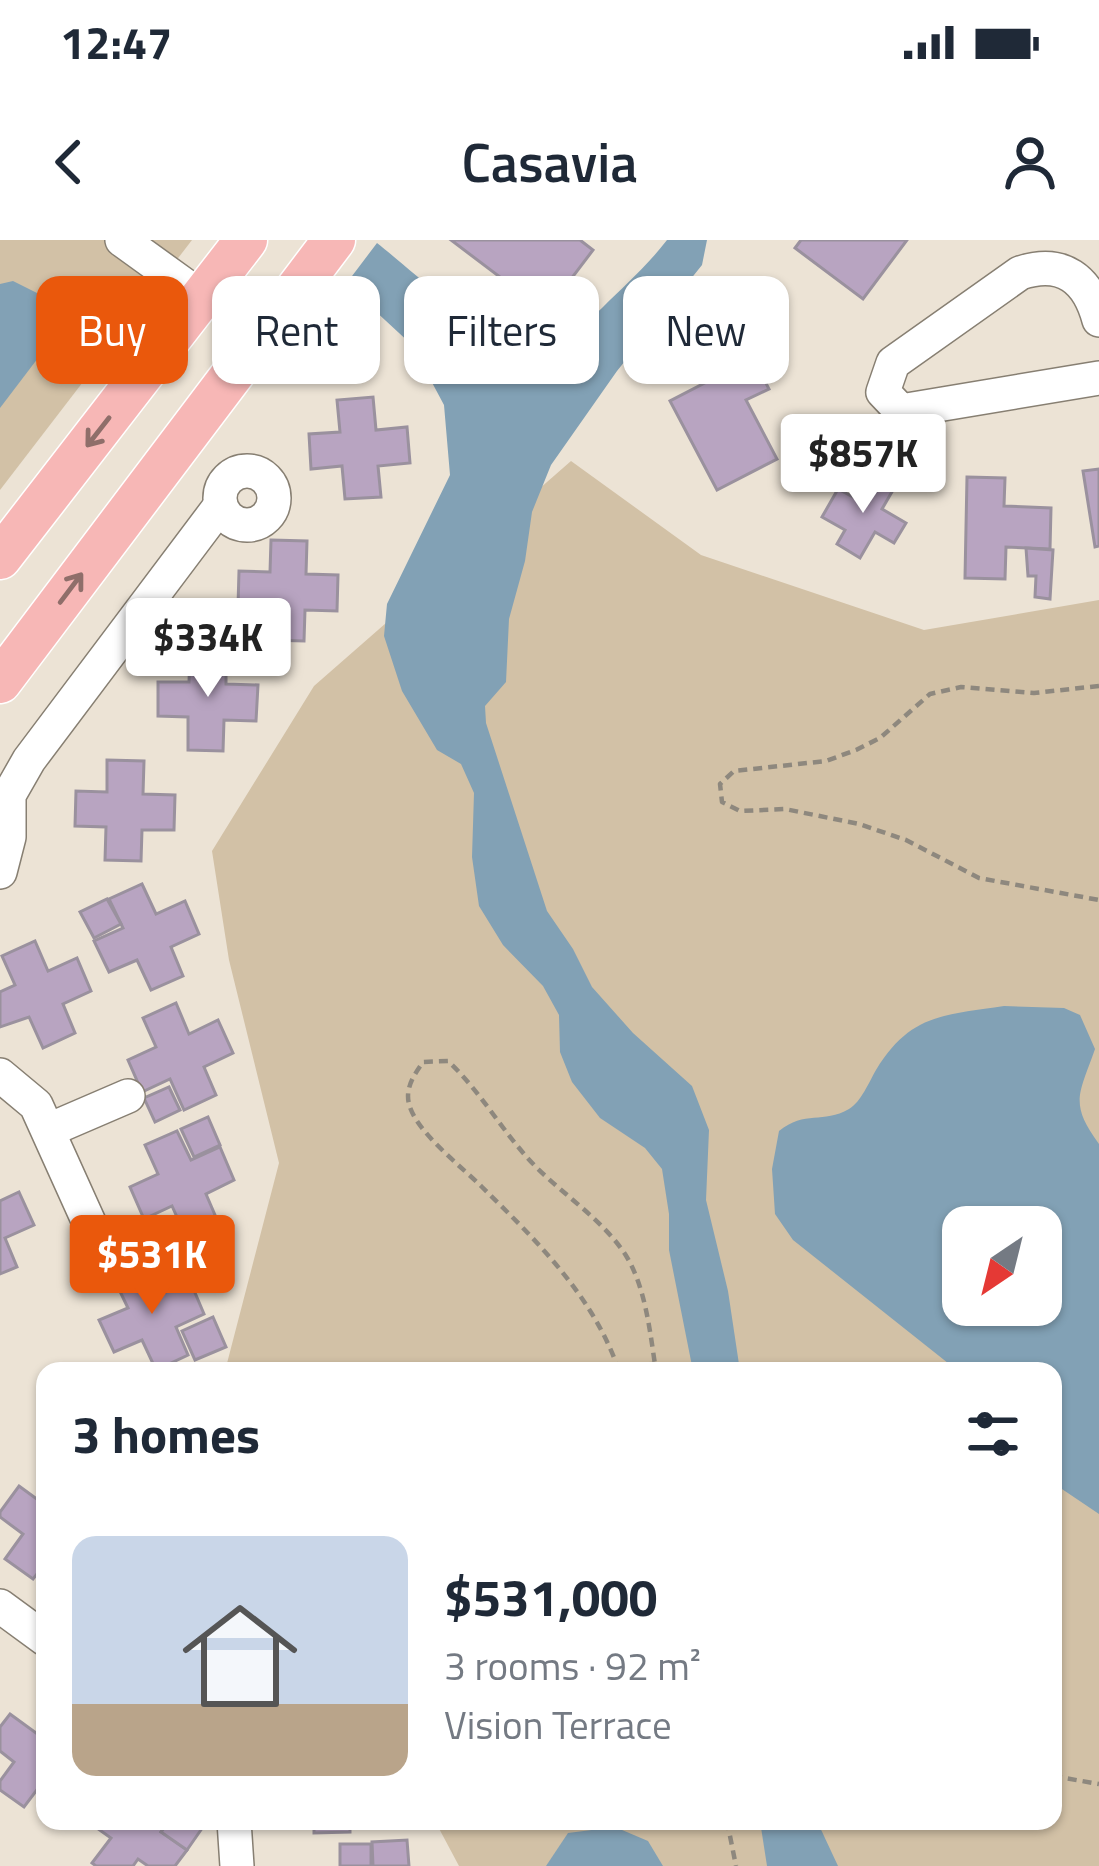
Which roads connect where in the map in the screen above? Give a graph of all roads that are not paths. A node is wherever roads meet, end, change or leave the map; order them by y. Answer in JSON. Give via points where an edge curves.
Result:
{"nodes":[{"id":1,"x":122,"y":240,"type":"edge"},
{"id":2,"x":246,"y":240,"type":"edge"},
{"id":3,"x":334,"y":240,"type":"edge"},
{"id":4,"x":201,"y":297,"type":"junction"},
{"id":5,"x":1099,"y":320,"type":"edge"},
{"id":6,"x":1099,"y":378,"type":"edge"},
{"id":7,"x":220,"y":506,"type":"dead end"},
{"id":8,"x":0,"y":558,"type":"edge"},
{"id":9,"x":0,"y":682,"type":"edge"},
{"id":10,"x":0,"y":872,"type":"edge"},
{"id":11,"x":0,"y":1075,"type":"edge"},
{"id":12,"x":128,"y":1096,"type":"dead end"},
{"id":13,"x":49,"y":1130,"type":"junction"},
{"id":14,"x":106,"y":1260,"type":"dead end"},
{"id":15,"x":0,"y":1606,"type":"edge"},
{"id":16,"x":36,"y":1632,"type":"edge"},
{"id":17,"x":234,"y":1830,"type":"edge"},
{"id":18,"x":237,"y":1866,"type":"edge"}],
"edges":[{"from":1,"to":4,"type":"street"},
{"from":2,"to":4,"type":"main road"},
{"from":9,"to":3,"type":"main road","one_way":true},
{"from":4,"to":8,"type":"main road","one_way":true},
{"from":5,"to":6,"type":"street","via":[[1092,293],[1064,271],[1020,272],[893,363],[883,392],[901,411]]},
{"from":7,"to":10,"type":"street","via":[[29,760],[9,795]]},
{"from":11,"to":13,"type":"street","via":[[36,1105]]},
{"from":12,"to":13,"type":"street"},
{"from":13,"to":14,"type":"street"},
{"from":15,"to":16,"type":"street"},
{"from":17,"to":18,"type":"street"}]}
